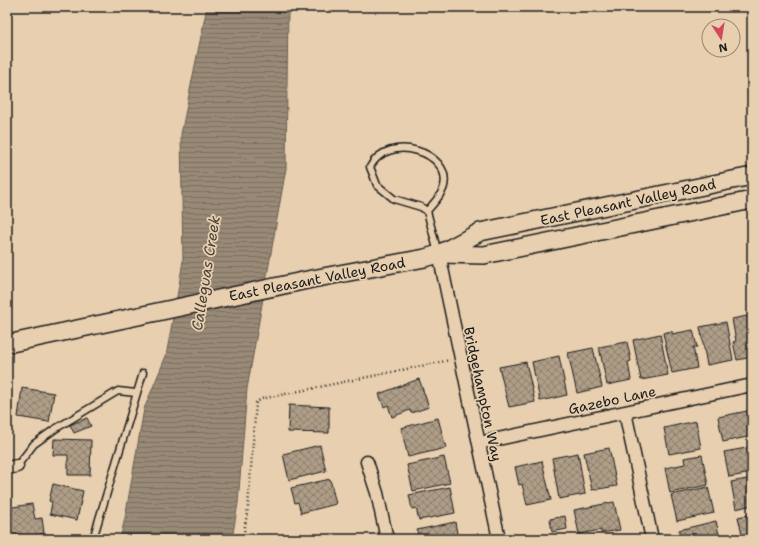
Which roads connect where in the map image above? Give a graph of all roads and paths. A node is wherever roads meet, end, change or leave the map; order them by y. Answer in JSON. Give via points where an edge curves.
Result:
{"nodes":[{"id":1,"x":752,"y":176,"type":"edge"},
{"id":2,"x":752,"y":200,"type":"edge"},
{"id":3,"x":427,"y":211,"type":"junction"},
{"id":4,"x":439,"y":254,"type":"junction"},
{"id":5,"x":7,"y":344,"type":"edge"},
{"id":6,"x":460,"y":358,"type":"junction"},
{"id":7,"x":143,"y":373,"type":"dead end"},
{"id":8,"x":752,"y":385,"type":"edge"},
{"id":9,"x":136,"y":393,"type":"junction"},
{"id":10,"x":625,"y":412,"type":"junction"},
{"id":11,"x":479,"y":443,"type":"junction"},
{"id":12,"x":367,"y":462,"type":"dead end"},
{"id":13,"x":12,"y":467,"type":"edge"},
{"id":14,"x":93,"y":539,"type":"edge"},
{"id":15,"x":243,"y":539,"type":"edge"},
{"id":16,"x":388,"y":539,"type":"edge"},
{"id":17,"x":499,"y":539,"type":"edge"},
{"id":18,"x":652,"y":539,"type":"edge"}],
"edges":[{"from":1,"to":4,"type":"main road","name":"East Pleasant Valley Road","via":[[480,232]]},
{"from":2,"to":4,"type":"main road","name":"East Pleasant Valley Road","via":[[484,255]]},
{"from":3,"to":3,"type":"lane","via":[[422,206],[394,199],[377,185],[370,167],[375,157],[394,148],[414,149],[432,158],[444,174],[444,187]]},
{"from":3,"to":4,"type":"lane"},
{"from":4,"to":5,"type":"main road","name":"East Pleasant Valley Road"},
{"from":4,"to":6,"type":"street","name":"Bridgehampton Way"},
{"from":6,"to":11,"type":"street","name":"Bridgehampton Way"},
{"from":6,"to":15,"type":"path","via":[[261,399],[256,403]]},
{"from":7,"to":9,"type":"lane"},
{"from":8,"to":10,"type":"street","name":"Gazebo Lane"},
{"from":9,"to":13,"type":"lane","via":[[118,391],[99,402],[34,444]]},
{"from":9,"to":14,"type":"lane"},
{"from":10,"to":11,"type":"street","name":"Gazebo Lane"},
{"from":10,"to":18,"type":"street"},
{"from":11,"to":17,"type":"street","name":"Bridgehampton Way"},
{"from":12,"to":16,"type":"street"}]}
